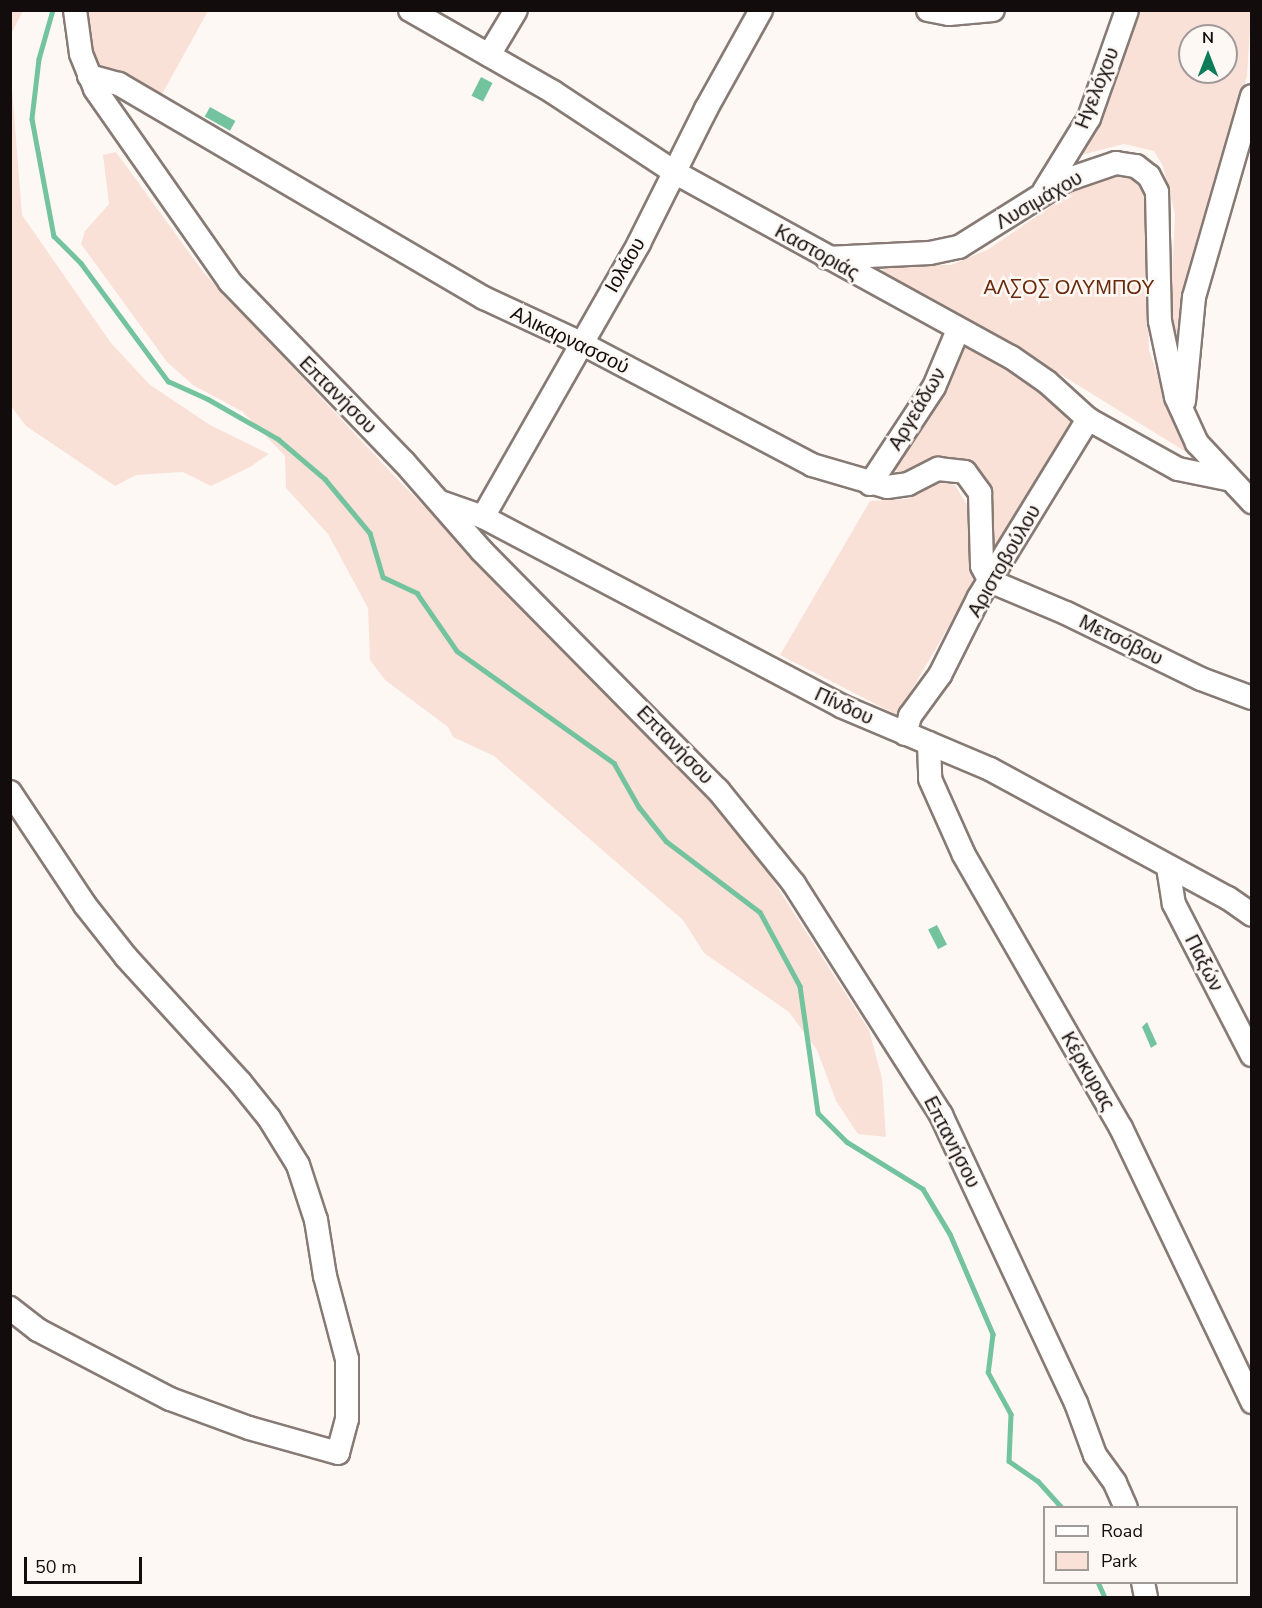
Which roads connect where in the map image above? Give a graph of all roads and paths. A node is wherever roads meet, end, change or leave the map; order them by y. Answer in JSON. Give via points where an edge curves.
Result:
{"nodes":[{"id":1,"x":75,"y":10,"type":"edge"},
{"id":2,"x":410,"y":10,"type":"edge"},
{"id":3,"x":516,"y":10,"type":"edge"},
{"id":4,"x":761,"y":10,"type":"edge"},
{"id":5,"x":928,"y":10,"type":"edge"},
{"id":6,"x":993,"y":10,"type":"edge"},
{"id":7,"x":1127,"y":10,"type":"edge"},
{"id":8,"x":489,"y":55,"type":"junction"},
{"id":9,"x":88,"y":76,"type":"junction"},
{"id":10,"x":1251,"y":96,"type":"edge"},
{"id":11,"x":676,"y":173,"type":"junction"},
{"id":12,"x":1042,"y":194,"type":"junction"},
{"id":13,"x":827,"y":258,"type":"junction"},
{"id":14,"x":958,"y":330,"type":"junction"},
{"id":15,"x":580,"y":343,"type":"junction"},
{"id":16,"x":1184,"y":417,"type":"junction"},
{"id":17,"x":1088,"y":419,"type":"junction"},
{"id":18,"x":1227,"y":479,"type":"junction"},
{"id":19,"x":870,"y":484,"type":"junction"},
{"id":20,"x":436,"y":500,"type":"junction"},
{"id":21,"x":1251,"y":502,"type":"edge"},
{"id":22,"x":483,"y":517,"type":"junction"},
{"id":23,"x":990,"y":581,"type":"junction"},
{"id":24,"x":1251,"y":698,"type":"edge"},
{"id":25,"x":905,"y":734,"type":"junction"},
{"id":26,"x":928,"y":743,"type":"junction"},
{"id":27,"x":10,"y":792,"type":"edge"},
{"id":28,"x":1168,"y":867,"type":"junction"},
{"id":29,"x":1251,"y":894,"type":"edge"},
{"id":30,"x":1228,"y":898,"type":"junction"},
{"id":31,"x":1251,"y":915,"type":"edge"},
{"id":32,"x":1251,"y":1055,"type":"edge"},
{"id":33,"x":10,"y":1308,"type":"edge"},
{"id":34,"x":1251,"y":1402,"type":"edge"},
{"id":35,"x":1125,"y":1506,"type":"edge"}],
"edges":[{"from":1,"to":9,"type":"street","name":"Επτανήσου"},
{"from":2,"to":8,"type":"street","name":"Καστοριάς"},
{"from":3,"to":8,"type":"street"},
{"from":4,"to":11,"type":"street","name":"Ιολάου"},
{"from":5,"to":6,"type":"street","via":[[949,14]]},
{"from":7,"to":12,"type":"street","name":"Ηγελόχου","via":[[1089,118]]},
{"from":8,"to":11,"type":"street","name":"Καστοριάς"},
{"from":9,"to":15,"type":"street","name":"Αλικαρνασσού","via":[[119,84],[484,298]]},
{"from":9,"to":20,"type":"street","name":"Επτανήσου","via":[[230,282]]},
{"from":10,"to":16,"type":"street","via":[[1194,297],[1184,372]]},
{"from":11,"to":13,"type":"street","name":"Καστοριάς"},
{"from":11,"to":15,"type":"street","name":"Ιολάου"},
{"from":12,"to":13,"type":"street","name":"Λυσιμάχου","via":[[959,247],[930,253]]},
{"from":12,"to":16,"type":"street","name":"Λυσιμάχου","via":[[1085,172],[1116,163],[1136,166],[1154,184],[1158,202],[1162,342]]},
{"from":13,"to":14,"type":"street","name":"Καστοριάς"},
{"from":14,"to":17,"type":"street","name":"Καστοριάς","via":[[1033,372]]},
{"from":14,"to":19,"type":"street","name":"Αργεάδων","via":[[934,387]]},
{"from":15,"to":19,"type":"street","name":"Αλικαρνασσού","via":[[795,457]]},
{"from":15,"to":22,"type":"street","name":"Ιολάου"},
{"from":16,"to":18,"type":"street","via":[[1197,443]]},
{"from":17,"to":18,"type":"street","name":"Καστοριάς","via":[[1178,469]]},
{"from":17,"to":23,"type":"street","name":"Αριστοβούλου"},
{"from":18,"to":21,"type":"street"},
{"from":19,"to":23,"type":"street","name":"Αλικαρνασσού","via":[[902,486],[944,468],[970,476],[982,500],[982,566]]},
{"from":20,"to":22,"type":"street","name":"Πίνδου"},
{"from":20,"to":35,"type":"street","name":"Επτανήσου","via":[[742,815],[794,884],[942,1115],[1076,1403],[1095,1455]]},
{"from":22,"to":25,"type":"street","name":"Πίνδου","via":[[817,694]]},
{"from":23,"to":24,"type":"street","name":"Μετσόβου","via":[[1201,679]]},
{"from":23,"to":25,"type":"street","name":"Αριστοβούλου","via":[[940,675],[909,716]]},
{"from":25,"to":26,"type":"street","name":"Πίνδου"},
{"from":26,"to":28,"type":"street","name":"Πίνδου","via":[[990,769]]},
{"from":26,"to":34,"type":"street","name":"Κέρκυρας","via":[[930,780],[964,855],[1120,1128]]},
{"from":27,"to":33,"type":"street","via":[[85,905],[141,975],[240,1082],[269,1118],[298,1165],[316,1220],[325,1276],[347,1359],[347,1419],[338,1453],[249,1428],[170,1399],[38,1330]]},
{"from":28,"to":30,"type":"street","name":"Πίνδου"},
{"from":28,"to":32,"type":"street","name":"Παξών","via":[[1174,904]]},
{"from":29,"to":30,"type":"street"},
{"from":30,"to":31,"type":"street","name":"Πίνδου"}]}
